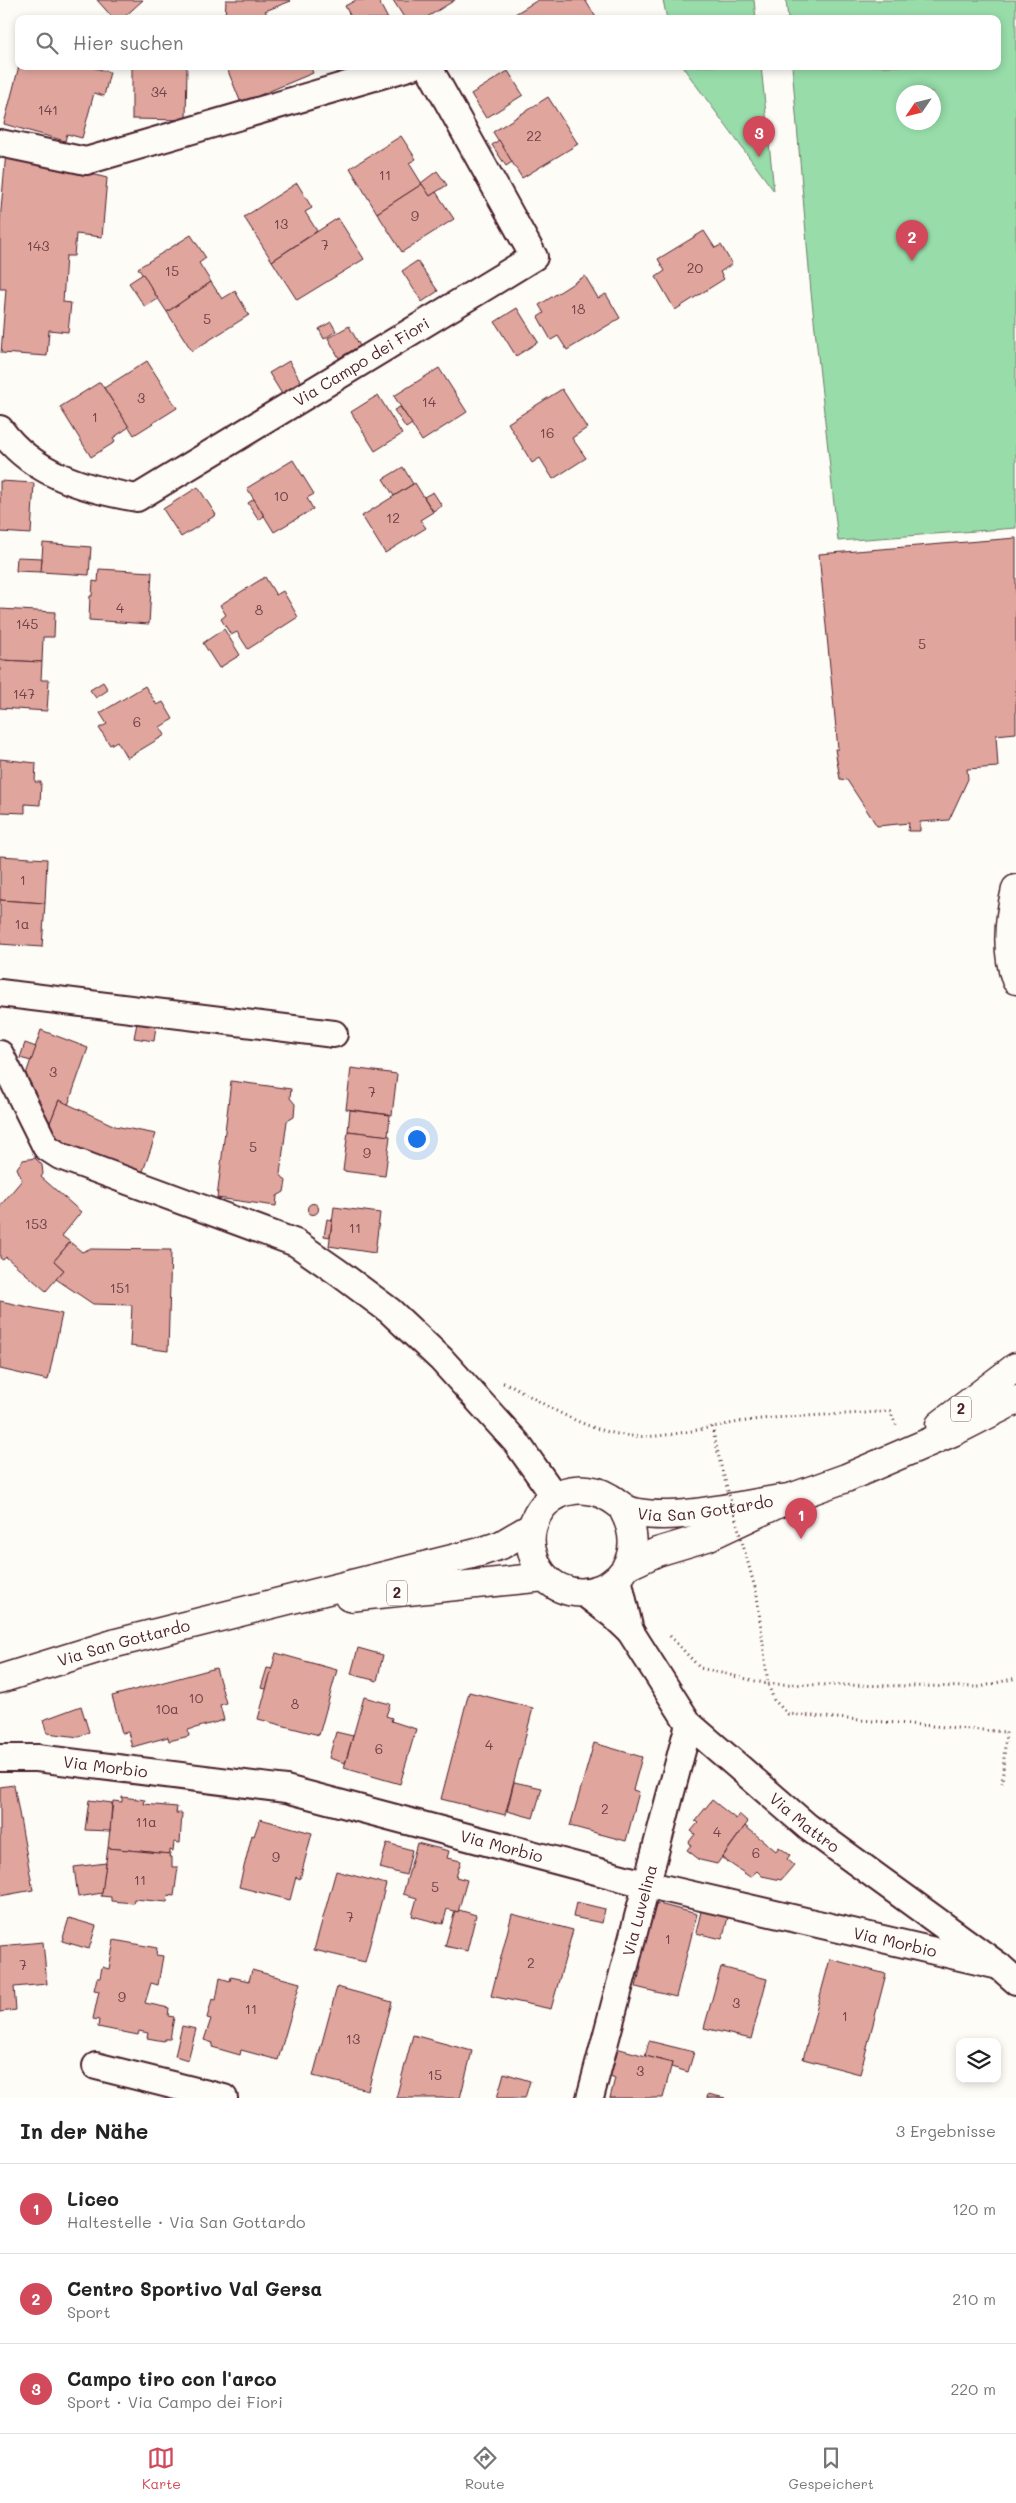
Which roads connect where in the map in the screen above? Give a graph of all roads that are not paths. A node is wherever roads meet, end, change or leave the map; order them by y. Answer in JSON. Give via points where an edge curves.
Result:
{"nodes":[{"id":1,"x":398,"y":70,"type":"edge"},
{"id":2,"x":430,"y":70,"type":"edge"},
{"id":3,"x":0,"y":143,"type":"edge"},
{"id":4,"x":0,"y":429,"type":"edge"},
{"id":5,"x":1016,"y":888,"type":"edge"},
{"id":6,"x":1016,"y":980,"type":"edge"},
{"id":7,"x":0,"y":993,"type":"edge"},
{"id":8,"x":334,"y":1034,"type":"dead end"},
{"id":9,"x":0,"y":1054,"type":"edge"},
{"id":10,"x":1016,"y":1367,"type":"edge"},
{"id":11,"x":1016,"y":1400,"type":"edge"},
{"id":12,"x":907,"y":1451,"type":"junction"},
{"id":13,"x":555,"y":1497,"type":"junction"},
{"id":14,"x":790,"y":1498,"type":"junction"},
{"id":15,"x":623,"y":1509,"type":"junction"},
{"id":16,"x":532,"y":1527,"type":"junction"},
{"id":17,"x":623,"y":1572,"type":"junction"},
{"id":18,"x":545,"y":1577,"type":"junction"},
{"id":19,"x":584,"y":1592,"type":"junction"},
{"id":20,"x":248,"y":1609,"type":"junction"},
{"id":21,"x":630,"y":1631,"type":"junction"},
{"id":22,"x":0,"y":1679,"type":"edge"},
{"id":23,"x":688,"y":1724,"type":"junction"},
{"id":24,"x":0,"y":1758,"type":"edge"},
{"id":25,"x":645,"y":1884,"type":"junction"},
{"id":26,"x":1007,"y":1973,"type":"edge"},
{"id":27,"x":96,"y":2066,"type":"dead end"},
{"id":28,"x":224,"y":2098,"type":"edge"},
{"id":29,"x":590,"y":2098,"type":"edge"}],
"edges":[{"from":1,"to":3,"type":"street","via":[[86,161]]},
{"from":2,"to":4,"type":"street","name":"Via Campo dei Fiori","via":[[534,257],[137,498],[100,492],[50,472],[28,459]]},
{"from":5,"to":6,"type":"main road","via":[[1009,931]]},
{"from":7,"to":8,"type":"street"},
{"from":9,"to":13,"type":"street","via":[[46,1147],[60,1156],[296,1243],[390,1311],[429,1347],[516,1442]]},
{"from":10,"to":12,"type":"main road","name":"Via San Gottardo","number":"2"},
{"from":11,"to":12,"type":"main road","name":"Via San Gottardo","number":"2","via":[[956,1431]]},
{"from":12,"to":14,"type":"main road","name":"Via San Gottardo","number":"2"},
{"from":13,"to":15,"type":"main road","via":[[584,1489],[612,1499]]},
{"from":13,"to":16,"type":"main road","via":[[545,1505]]},
{"from":14,"to":15,"type":"main road","name":"Via San Gottardo","number":"2","via":[[679,1513],[641,1514]]},
{"from":14,"to":17,"type":"main road","name":"Via San Gottardo","number":"2","via":[[707,1537],[657,1552]]},
{"from":15,"to":17,"type":"main road","via":[[634,1536],[632,1552]]},
{"from":16,"to":18,"type":"main road","via":[[530,1545],[535,1562]]},
{"from":16,"to":20,"type":"main road","name":"Via San Gottardo","number":"2","via":[[501,1545],[480,1552]]},
{"from":17,"to":19,"type":"main road","via":[[603,1588]]},
{"from":17,"to":21,"type":"street","name":"Via Mattro"},
{"from":18,"to":19,"type":"main road","via":[[562,1589]]},
{"from":18,"to":20,"type":"main road","name":"Via San Gottardo","number":"2"},
{"from":19,"to":21,"type":"street","name":"Via Mattro"},
{"from":20,"to":22,"type":"main road","name":"Via San Gottardo","number":"2"},
{"from":21,"to":23,"type":"street","name":"Via Mattro"},
{"from":23,"to":25,"type":"street","name":"Via Luvelina"},
{"from":23,"to":26,"type":"street","name":"Via Mattro","via":[[808,1827]]},
{"from":24,"to":25,"type":"street","name":"Via Morbio","via":[[37,1758],[286,1789]]},
{"from":25,"to":26,"type":"street","name":"Via Morbio"},
{"from":25,"to":29,"type":"street","name":"Via Luvelina"},
{"from":27,"to":28,"type":"street"}]}
